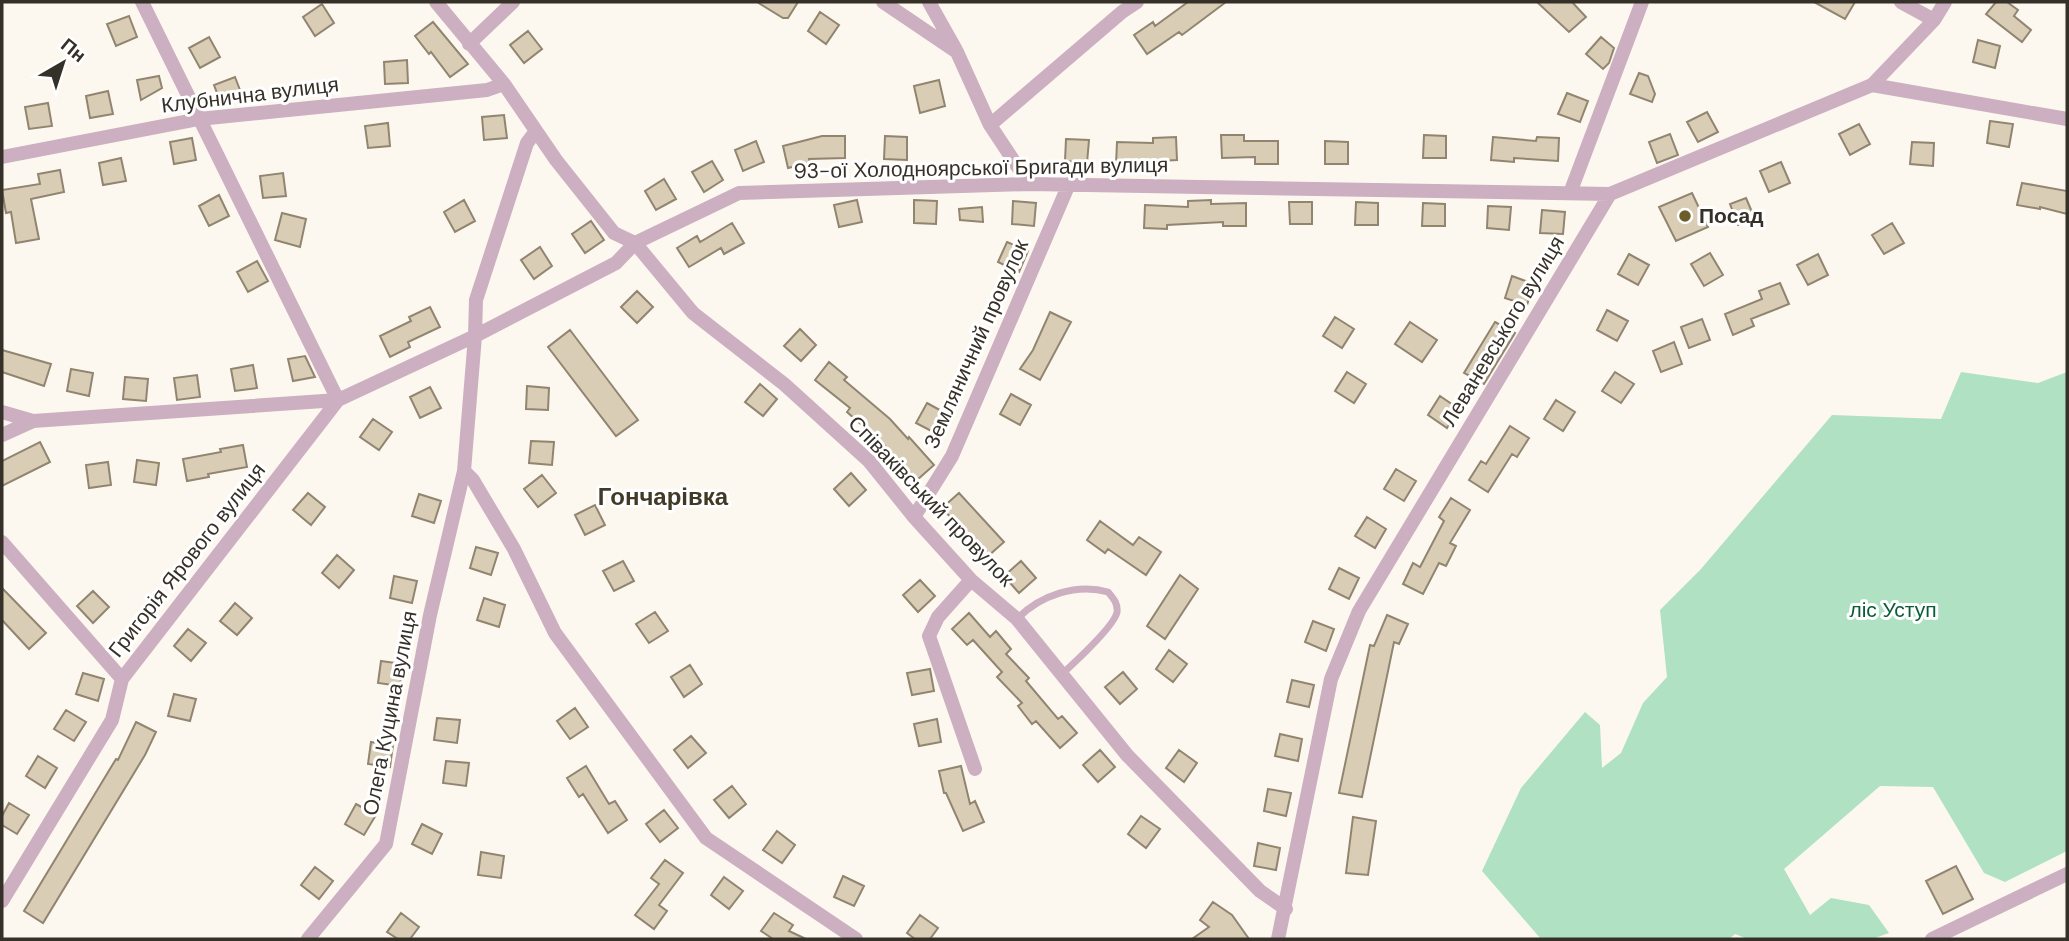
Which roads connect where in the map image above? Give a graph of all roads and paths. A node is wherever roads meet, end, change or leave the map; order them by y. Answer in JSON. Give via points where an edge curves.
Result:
{"nodes":[{"id":1,"x":142,"y":2,"type":"edge"},
{"id":2,"x":436,"y":2,"type":"edge"},
{"id":3,"x":513,"y":2,"type":"edge"},
{"id":4,"x":883,"y":2,"type":"edge"},
{"id":5,"x":929,"y":2,"type":"edge"},
{"id":6,"x":1137,"y":2,"type":"edge"},
{"id":7,"x":1643,"y":2,"type":"edge"},
{"id":8,"x":1901,"y":2,"type":"edge"},
{"id":9,"x":1945,"y":2,"type":"edge"},
{"id":10,"x":1934,"y":20,"type":"junction"},
{"id":11,"x":469,"y":44,"type":"junction"},
{"id":12,"x":957,"y":52,"type":"junction"},
{"id":13,"x":504,"y":84,"type":"junction"},
{"id":14,"x":1872,"y":85,"type":"junction"},
{"id":15,"x":199,"y":119,"type":"junction"},
{"id":16,"x":2067,"y":119,"type":"edge"},
{"id":17,"x":990,"y":125,"type":"junction"},
{"id":18,"x":536,"y":131,"type":"junction"},
{"id":19,"x":2,"y":157,"type":"edge"},
{"id":20,"x":1029,"y":184,"type":"junction"},
{"id":21,"x":1069,"y":184,"type":"junction"},
{"id":22,"x":1570,"y":193,"type":"junction"},
{"id":23,"x":1610,"y":194,"type":"junction"},
{"id":24,"x":635,"y":243,"type":"junction"},
{"id":25,"x":475,"y":336,"type":"junction"},
{"id":26,"x":338,"y":400,"type":"junction"},
{"id":27,"x":2,"y":412,"type":"edge"},
{"id":28,"x":33,"y":421,"type":"junction"},
{"id":29,"x":2,"y":435,"type":"edge"},
{"id":30,"x":464,"y":471,"type":"junction"},
{"id":31,"x":914,"y":517,"type":"junction"},
{"id":32,"x":2,"y":542,"type":"edge"},
{"id":33,"x":971,"y":580,"type":"junction"},
{"id":34,"x":1017,"y":619,"type":"junction"},
{"id":35,"x":1061,"y":675,"type":"junction"},
{"id":36,"x":122,"y":679,"type":"junction"},
{"id":37,"x":975,"y":769,"type":"dead end"},
{"id":38,"x":2067,"y":874,"type":"edge"},
{"id":39,"x":2,"y":901,"type":"edge"},
{"id":40,"x":1286,"y":908,"type":"junction"},
{"id":41,"x":308,"y":939,"type":"edge"},
{"id":42,"x":856,"y":939,"type":"edge"},
{"id":43,"x":1278,"y":939,"type":"edge"},
{"id":44,"x":1932,"y":939,"type":"edge"}],
"edges":[{"from":1,"to":15,"type":"street"},
{"from":2,"to":11,"type":"street","name":"Співаківський провулок"},
{"from":3,"to":11,"type":"street"},
{"from":4,"to":12,"type":"street"},
{"from":5,"to":12,"type":"street"},
{"from":6,"to":17,"type":"street"},
{"from":7,"to":22,"type":"street"},
{"from":8,"to":10,"type":"street"},
{"from":9,"to":10,"type":"street"},
{"from":10,"to":14,"type":"street"},
{"from":11,"to":13,"type":"street","name":"Співаківський провулок"},
{"from":12,"to":17,"type":"street"},
{"from":13,"to":15,"type":"street","name":"Клубнична вулиця","via":[[487,90]]},
{"from":13,"to":18,"type":"street","name":"Співаківський провулок"},
{"from":14,"to":16,"type":"street"},
{"from":14,"to":23,"type":"street"},
{"from":15,"to":19,"type":"street","name":"Клубнична вулиця"},
{"from":15,"to":26,"type":"street"},
{"from":17,"to":20,"type":"street"},
{"from":18,"to":24,"type":"street","name":"Співаківський провулок","via":[[614,233]]},
{"from":18,"to":25,"type":"street","via":[[527,143],[477,300]]},
{"from":20,"to":21,"type":"street","name":"93-ої Холодноярської Бригади вулиця"},
{"from":20,"to":24,"type":"street","name":"93-ої Холодноярської Бригади вулиця","via":[[739,193]]},
{"from":21,"to":22,"type":"street","name":"93-ої Холодноярської Бригади вулиця"},
{"from":21,"to":31,"type":"street","name":"Земляничний провулок","via":[[952,456]]},
{"from":22,"to":23,"type":"street","name":"93-ої Холодноярської Бригади вулиця"},
{"from":23,"to":40,"type":"street","name":"Леваневського вулиця","via":[[1359,611],[1331,679]]},
{"from":24,"to":25,"type":"street","name":"93-ої Холодноярської Бригади вулиця","via":[[616,264]]},
{"from":24,"to":31,"type":"street","name":"Співаківський провулок","via":[[693,313],[784,384],[859,453]]},
{"from":25,"to":26,"type":"street","name":"93-ої Холодноярської Бригади вулиця"},
{"from":25,"to":30,"type":"street","name":"Олега Куцина вулиця"},
{"from":26,"to":28,"type":"street","name":"93-ої Холодноярської Бригади вулиця"},
{"from":26,"to":36,"type":"street","name":"Григорія Ярового вулиця"},
{"from":27,"to":28,"type":"street"},
{"from":28,"to":29,"type":"street","name":"93-ої Холодноярської Бригади вулиця"},
{"from":30,"to":41,"type":"street","name":"Олега Куцина вулиця","via":[[430,615],[387,844]]},
{"from":30,"to":42,"type":"street","via":[[514,549],[555,633],[706,838]]},
{"from":31,"to":33,"type":"street","name":"Співаківський провулок"},
{"from":32,"to":36,"type":"street"},
{"from":33,"to":34,"type":"street","name":"Співаківський провулок"},
{"from":33,"to":37,"type":"street","via":[[938,617],[929,636]]},
{"from":34,"to":35,"type":"street","name":"Співаківський провулок"},
{"from":34,"to":35,"type":"lane","via":[[1069,590],[1084,587],[1108,592],[1117,613],[1111,624]]},
{"from":35,"to":40,"type":"street","name":"Співаківський провулок","via":[[1127,755],[1260,891]]},
{"from":36,"to":39,"type":"street","name":"Григорія Ярового вулиця","via":[[112,720]]},
{"from":38,"to":44,"type":"street"},
{"from":40,"to":43,"type":"street","name":"Леваневського вулиця"}]}
